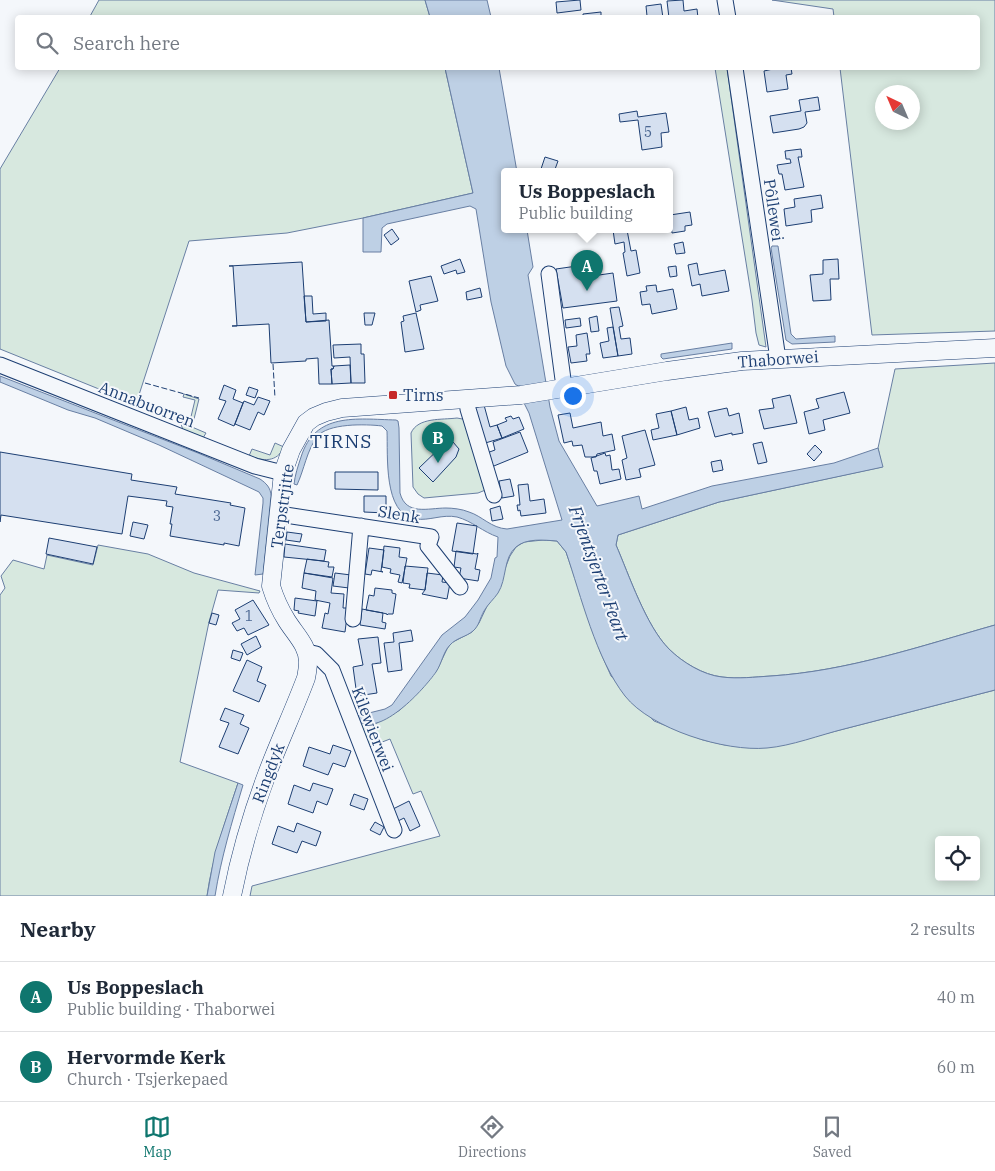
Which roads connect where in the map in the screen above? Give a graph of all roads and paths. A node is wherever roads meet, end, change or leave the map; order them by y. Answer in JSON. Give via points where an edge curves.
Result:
{"nodes":[{"id":1,"x":725,"y":0,"type":"edge"},
{"id":2,"x":728,"y":15,"type":"edge"},
{"id":3,"x":735,"y":70,"type":"edge"},
{"id":4,"x":548,"y":274,"type":"dead end"},
{"id":5,"x":995,"y":348,"type":"edge"},
{"id":6,"x":778,"y":358,"type":"junction"},
{"id":7,"x":0,"y":365,"type":"edge"},
{"id":8,"x":556,"y":389,"type":"junction"},
{"id":9,"x":521,"y":395,"type":"joint"},
{"id":10,"x":468,"y":400,"type":"junction"},
{"id":11,"x":283,"y":473,"type":"junction"},
{"id":12,"x":494,"y":494,"type":"dead end"},
{"id":13,"x":279,"y":514,"type":"junction"},
{"id":14,"x":360,"y":526,"type":"junction"},
{"id":15,"x":460,"y":587,"type":"dead end"},
{"id":16,"x":353,"y":619,"type":"dead end"},
{"id":17,"x":307,"y":652,"type":"junction"},
{"id":18,"x":394,"y":830,"type":"dead end"},
{"id":19,"x":232,"y":896,"type":"edge"}],
"edges":[{"from":1,"to":2,"type":"street"},
{"from":3,"to":6,"type":"street","name":"Pôllewei"},
{"from":4,"to":8,"type":"street"},
{"from":5,"to":6,"type":"street","name":"Thaborwei"},
{"from":6,"to":8,"type":"street","name":"Thaborwei"},
{"from":7,"to":11,"type":"street","name":"Annabuorren","via":[[255,466]]},
{"from":8,"to":9,"type":"street","name":"Thaborwei"},
{"from":9,"to":10,"type":"street","name":"Terpstrjitte"},
{"from":10,"to":11,"type":"street","name":"Terpstrjitte","via":[[342,408],[326,412],[306,423]]},
{"from":10,"to":12,"type":"street"},
{"from":11,"to":13,"type":"street","name":"Terpstrjitte"},
{"from":13,"to":14,"type":"street","name":"Slenk"},
{"from":13,"to":17,"type":"street","name":"Terpstrjitte","via":[[272,586],[275,600]]},
{"from":14,"to":15,"type":"street","name":"Slenk","via":[[431,537],[428,546]]},
{"from":14,"to":16,"type":"street","name":"Slenk"},
{"from":17,"to":18,"type":"street","name":"Kilewierwei","via":[[316,654],[332,670]]},
{"from":17,"to":19,"type":"street","name":"Ringdyk","via":[[306,678],[254,811]]}]}
